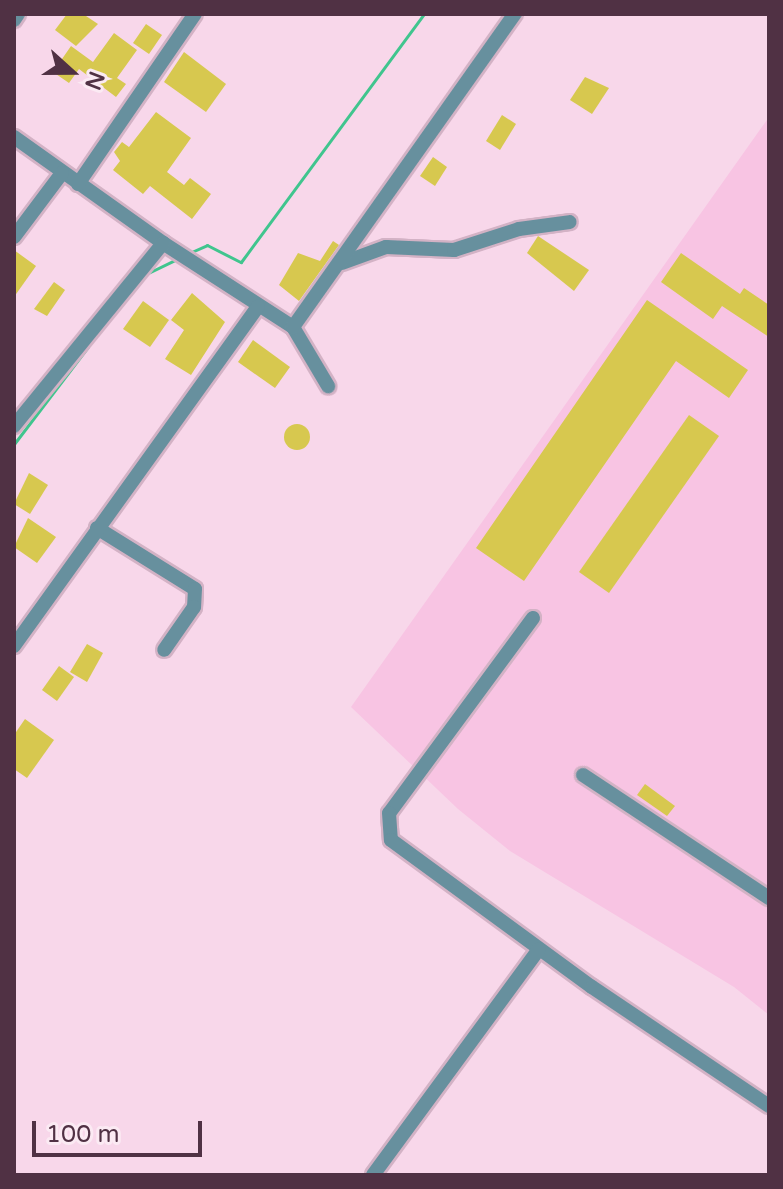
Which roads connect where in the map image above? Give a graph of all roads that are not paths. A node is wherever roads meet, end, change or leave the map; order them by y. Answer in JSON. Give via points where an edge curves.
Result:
{"nodes":[{"id":1,"x":18,"y":14,"type":"edge"},
{"id":2,"x":195,"y":14,"type":"edge"},
{"id":3,"x":515,"y":14,"type":"edge"},
{"id":4,"x":14,"y":20,"type":"edge"},
{"id":5,"x":14,"y":137,"type":"edge"},
{"id":6,"x":62,"y":173,"type":"junction"},
{"id":7,"x":78,"y":184,"type":"junction"},
{"id":8,"x":570,"y":222,"type":"dead end"},
{"id":9,"x":14,"y":237,"type":"edge"},
{"id":10,"x":163,"y":243,"type":"junction"},
{"id":11,"x":342,"y":263,"type":"junction"},
{"id":12,"x":258,"y":306,"type":"junction"},
{"id":13,"x":293,"y":327,"type":"junction"},
{"id":14,"x":328,"y":386,"type":"dead end"},
{"id":15,"x":14,"y":426,"type":"edge"},
{"id":16,"x":97,"y":528,"type":"junction"},
{"id":17,"x":533,"y":618,"type":"dead end"},
{"id":18,"x":14,"y":646,"type":"edge"},
{"id":19,"x":164,"y":650,"type":"dead end"},
{"id":20,"x":583,"y":775,"type":"dead end"},
{"id":21,"x":769,"y":898,"type":"edge"},
{"id":22,"x":539,"y":949,"type":"junction"},
{"id":23,"x":769,"y":1106,"type":"edge"},
{"id":24,"x":373,"y":1175,"type":"edge"}],
"edges":[{"from":1,"to":4,"type":"street"},
{"from":2,"to":7,"type":"street"},
{"from":3,"to":11,"type":"street"},
{"from":5,"to":6,"type":"street"},
{"from":6,"to":7,"type":"street"},
{"from":6,"to":9,"type":"street"},
{"from":7,"to":10,"type":"street"},
{"from":8,"to":11,"type":"street","via":[[519,229],[454,250],[386,247]]},
{"from":10,"to":12,"type":"street"},
{"from":10,"to":15,"type":"street"},
{"from":11,"to":13,"type":"street"},
{"from":12,"to":13,"type":"street"},
{"from":12,"to":16,"type":"street"},
{"from":13,"to":14,"type":"street"},
{"from":16,"to":18,"type":"street"},
{"from":16,"to":19,"type":"street","via":[[195,589],[194,607]]},
{"from":17,"to":22,"type":"street","via":[[389,813],[387,831],[419,864]]},
{"from":20,"to":21,"type":"street"},
{"from":22,"to":23,"type":"street"},
{"from":22,"to":24,"type":"street"}]}
